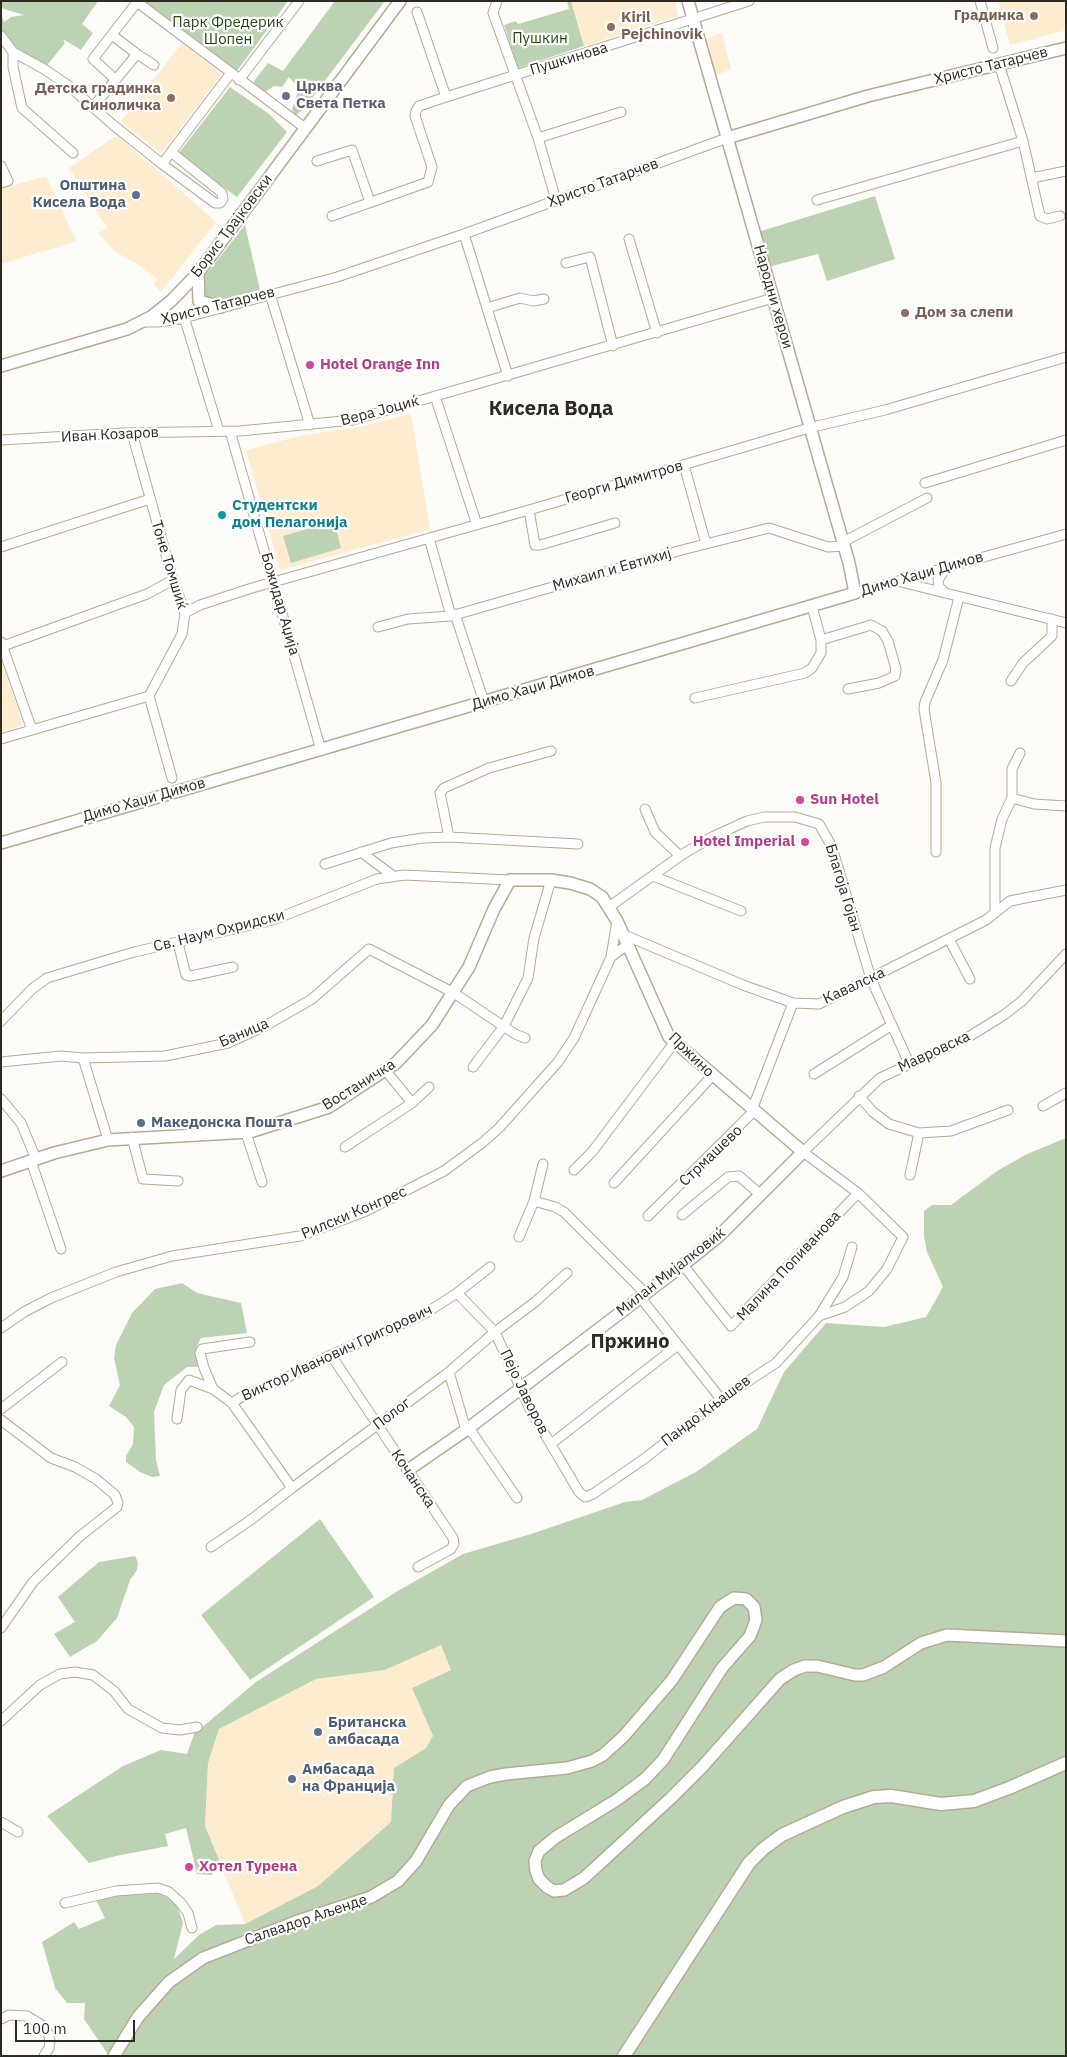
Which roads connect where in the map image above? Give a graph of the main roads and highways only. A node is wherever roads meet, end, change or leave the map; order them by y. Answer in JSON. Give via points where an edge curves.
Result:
{"nodes":[{"id":1,"x":1066,"y":1763,"type":"edge"},
{"id":2,"x":624,"y":2056,"type":"edge"}],
"edges":[{"from":1,"to":2,"type":"main road","via":[[974,1800],[941,1804],[892,1796],[874,1797],[843,1807],[782,1835],[749,1863]]}]}
